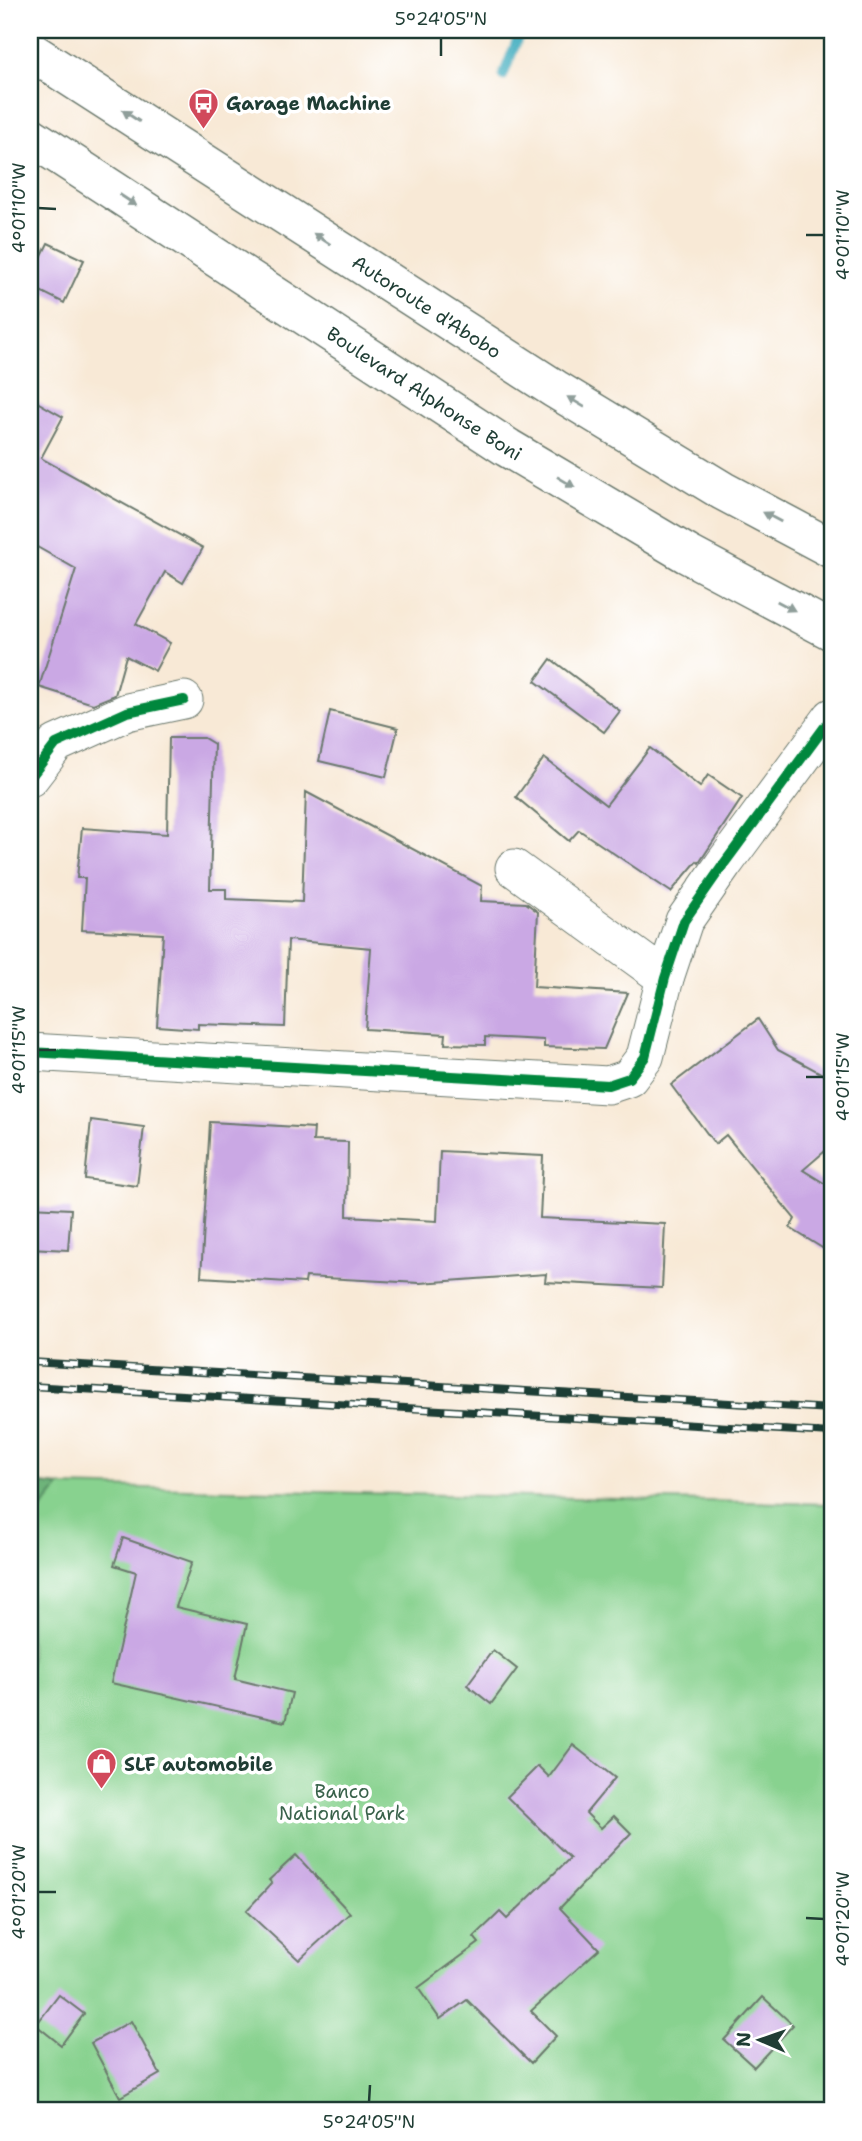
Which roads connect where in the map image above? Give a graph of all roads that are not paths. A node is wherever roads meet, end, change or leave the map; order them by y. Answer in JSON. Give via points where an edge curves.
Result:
{"nodes":[{"id":1,"x":30,"y":51,"type":"edge"},
{"id":2,"x":30,"y":136,"type":"edge"},
{"id":3,"x":832,"y":549,"type":"edge"},
{"id":4,"x":832,"y":631,"type":"edge"},
{"id":5,"x":184,"y":700,"type":"dead end"},
{"id":6,"x":832,"y":717,"type":"edge"},
{"id":7,"x":30,"y":778,"type":"edge"},
{"id":8,"x":514,"y":868,"type":"dead end"},
{"id":9,"x":665,"y":978,"type":"junction"},
{"id":10,"x":30,"y":1052,"type":"edge"}],
"edges":[{"from":3,"to":1,"type":"main road","name":"Autoroute d'Abobo","one_way":true,"via":[[723,491],[555,389]]},
{"from":2,"to":4,"type":"main road","name":"Boulevard Alphonse Boni","one_way":true,"via":[[508,448],[687,554]]},
{"from":5,"to":7,"type":"street","via":[[127,712],[56,744]]},
{"from":6,"to":9,"type":"street","via":[[684,921]]},
{"from":8,"to":9,"type":"street"},
{"from":9,"to":10,"type":"street","via":[[645,1057],[629,1078],[608,1085]]}]}
